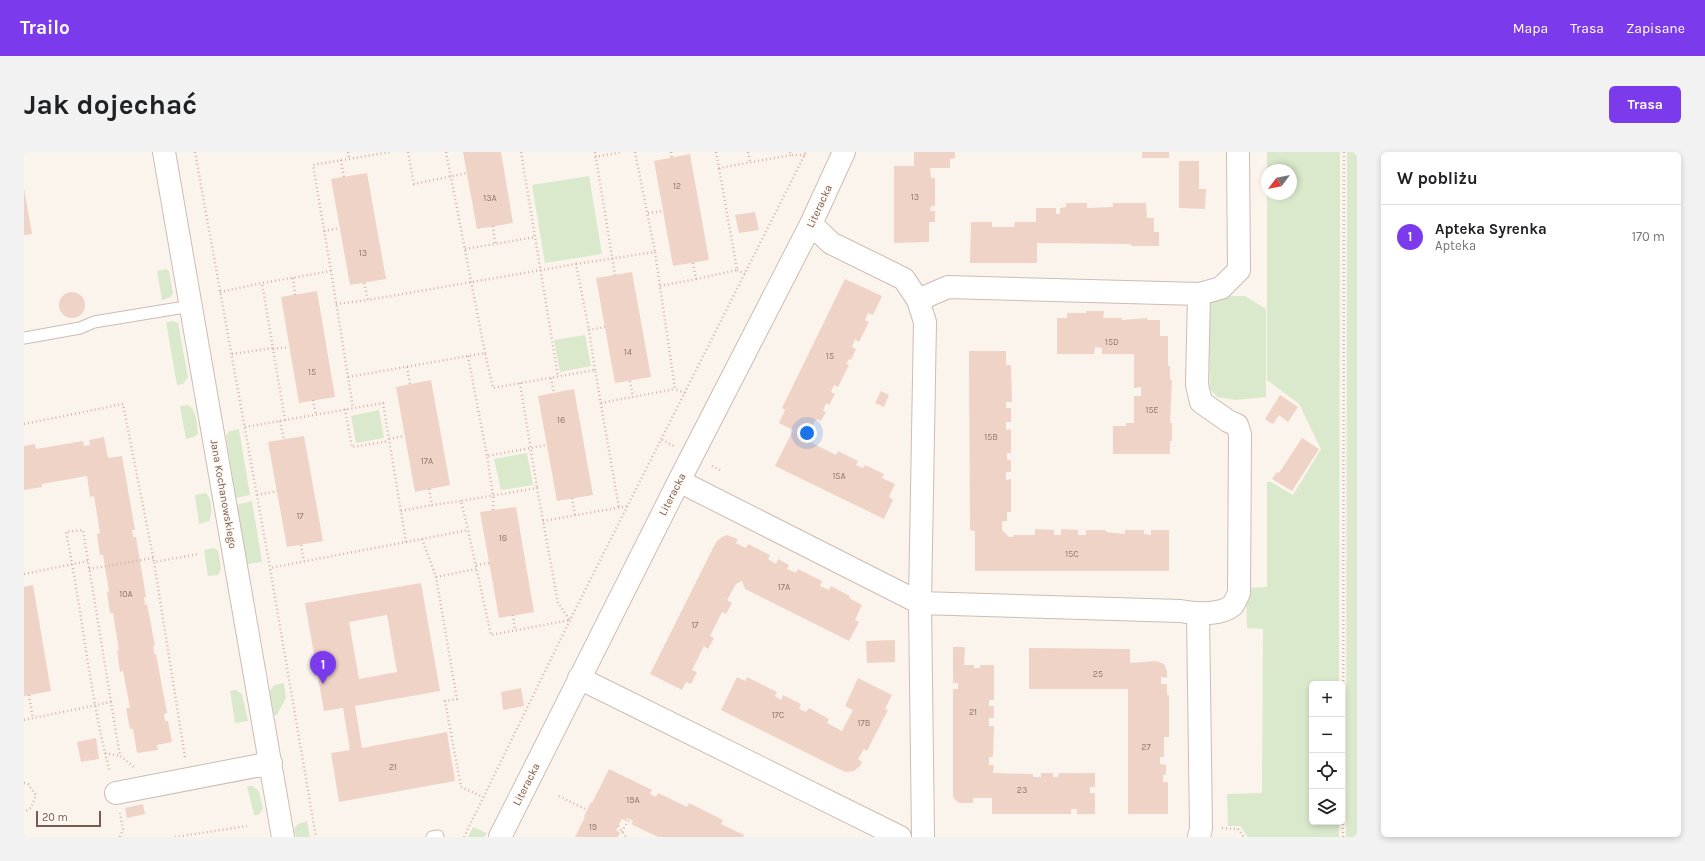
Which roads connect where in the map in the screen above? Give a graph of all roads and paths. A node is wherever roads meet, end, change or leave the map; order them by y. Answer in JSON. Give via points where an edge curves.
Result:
{"nodes":[{"id":1,"x":164,"y":152,"type":"edge"},
{"id":2,"x":195,"y":152,"type":"edge"},
{"id":3,"x":348,"y":152,"type":"edge"},
{"id":4,"x":390,"y":152,"type":"edge"},
{"id":5,"x":408,"y":152,"type":"edge"},
{"id":6,"x":446,"y":152,"type":"edge"},
{"id":7,"x":521,"y":152,"type":"edge"},
{"id":8,"x":595,"y":152,"type":"edge"},
{"id":9,"x":622,"y":152,"type":"edge"},
{"id":10,"x":635,"y":152,"type":"edge"},
{"id":11,"x":671,"y":152,"type":"edge"},
{"id":12,"x":716,"y":152,"type":"edge"},
{"id":13,"x":748,"y":152,"type":"edge"},
{"id":14,"x":844,"y":152,"type":"edge"},
{"id":15,"x":1238,"y":152,"type":"edge"},
{"id":16,"x":1344,"y":152,"type":"edge"},
{"id":17,"x":380,"y":153,"type":"edge"},
{"id":18,"x":790,"y":154,"type":"edge"},
{"id":19,"x":806,"y":154,"type":"edge"},
{"id":20,"x":596,"y":157,"type":"junction"},
{"id":21,"x":672,"y":158,"type":"dead end"},
{"id":22,"x":349,"y":159,"type":"junction"},
{"id":23,"x":341,"y":160,"type":"junction"},
{"id":24,"x":750,"y":162,"type":"junction"},
{"id":25,"x":719,"y":168,"type":"junction"},
{"id":26,"x":468,"y":174,"type":"dead end"},
{"id":27,"x":344,"y":177,"type":"dead end"},
{"id":28,"x":451,"y":177,"type":"junction"},
{"id":29,"x":663,"y":211,"type":"dead end"},
{"id":30,"x":648,"y":213,"type":"junction"},
{"id":31,"x":810,"y":224,"type":"junction"},
{"id":32,"x":493,"y":226,"type":"dead end"},
{"id":33,"x":339,"y":228,"type":"dead end"},
{"id":34,"x":324,"y":231,"type":"junction"},
{"id":35,"x":535,"y":237,"type":"junction"},
{"id":36,"x":495,"y":243,"type":"junction"},
{"id":37,"x":465,"y":249,"type":"junction"},
{"id":38,"x":656,"y":252,"type":"junction"},
{"id":39,"x":612,"y":259,"type":"junction"},
{"id":40,"x":693,"y":263,"type":"dead end"},
{"id":41,"x":576,"y":264,"type":"junction"},
{"id":42,"x":540,"y":270,"type":"junction"},
{"id":43,"x":737,"y":270,"type":"junction"},
{"id":44,"x":331,"y":271,"type":"junction"},
{"id":45,"x":745,"y":274,"type":"junction"},
{"id":46,"x":615,"y":275,"type":"dead end"},
{"id":47,"x":293,"y":278,"type":"junction"},
{"id":48,"x":696,"y":279,"type":"junction"},
{"id":49,"x":364,"y":282,"type":"dead end"},
{"id":50,"x":262,"y":283,"type":"junction"},
{"id":51,"x":471,"y":283,"type":"junction"},
{"id":52,"x":660,"y":286,"type":"junction"},
{"id":53,"x":220,"y":292,"type":"junction"},
{"id":54,"x":1198,"y":294,"type":"junction"},
{"id":55,"x":295,"y":295,"type":"dead end"},
{"id":56,"x":368,"y":300,"type":"junction"},
{"id":57,"x":918,"y":300,"type":"junction"},
{"id":58,"x":336,"y":304,"type":"junction"},
{"id":59,"x":191,"y":306,"type":"junction"},
{"id":60,"x":605,"y":327,"type":"dead end"},
{"id":61,"x":589,"y":330,"type":"junction"},
{"id":62,"x":24,"y":338,"type":"edge"},
{"id":63,"x":289,"y":347,"type":"dead end"},
{"id":64,"x":273,"y":348,"type":"junction"},
{"id":65,"x":485,"y":353,"type":"junction"},
{"id":66,"x":232,"y":354,"type":"junction"},
{"id":67,"x":468,"y":356,"type":"junction"},
{"id":68,"x":407,"y":366,"type":"junction"},
{"id":69,"x":596,"y":370,"type":"junction"},
{"id":70,"x":348,"y":377,"type":"junction"},
{"id":71,"x":558,"y":377,"type":"junction"},
{"id":72,"x":551,"y":378,"type":"junction"},
{"id":73,"x":630,"y":381,"type":"dead end"},
{"id":74,"x":520,"y":383,"type":"junction"},
{"id":75,"x":410,"y":384,"type":"dead end"},
{"id":76,"x":675,"y":389,"type":"junction"},
{"id":77,"x":554,"y":393,"type":"dead end"},
{"id":78,"x":685,"y":393,"type":"junction"},
{"id":79,"x":633,"y":397,"type":"junction"},
{"id":80,"x":314,"y":400,"type":"dead end"},
{"id":81,"x":601,"y":403,"type":"junction"},
{"id":82,"x":352,"y":408,"type":"junction"},
{"id":83,"x":345,"y":409,"type":"junction"},
{"id":84,"x":316,"y":414,"type":"junction"},
{"id":85,"x":285,"y":420,"type":"junction"},
{"id":86,"x":280,"y":421,"type":"junction"},
{"id":87,"x":24,"y":424,"type":"edge"},
{"id":88,"x":245,"y":427,"type":"junction"},
{"id":89,"x":404,"y":436,"type":"dead end"},
{"id":90,"x":284,"y":439,"type":"dead end"},
{"id":91,"x":389,"y":440,"type":"junction"},
{"id":92,"x":547,"y":445,"type":"dead end"},
{"id":93,"x":530,"y":448,"type":"junction"},
{"id":94,"x":487,"y":456,"type":"junction"},
{"id":95,"x":678,"y":481,"type":"junction"},
{"id":96,"x":537,"y":488,"type":"junction"},
{"id":97,"x":429,"y":489,"type":"dead end"},
{"id":98,"x":277,"y":491,"type":"dead end"},
{"id":99,"x":257,"y":495,"type":"junction"},
{"id":100,"x":493,"y":496,"type":"junction"},
{"id":101,"x":572,"y":498,"type":"dead end"},
{"id":102,"x":461,"y":501,"type":"junction"},
{"id":103,"x":432,"y":506,"type":"junction"},
{"id":104,"x":628,"y":506,"type":"junction"},
{"id":105,"x":619,"y":508,"type":"junction"},
{"id":106,"x":493,"y":510,"type":"dead end"},
{"id":107,"x":401,"y":511,"type":"junction"},
{"id":108,"x":575,"y":516,"type":"junction"},
{"id":109,"x":542,"y":521,"type":"junction"},
{"id":110,"x":468,"y":530,"type":"junction"},
{"id":111,"x":422,"y":539,"type":"junction"},
{"id":112,"x":406,"y":542,"type":"junction"},
{"id":113,"x":301,"y":545,"type":"dead end"},
{"id":114,"x":199,"y":554,"type":"dead end"},
{"id":115,"x":153,"y":558,"type":"junction"},
{"id":116,"x":304,"y":561,"type":"junction"},
{"id":117,"x":88,"y":562,"type":"junction"},
{"id":118,"x":154,"y":562,"type":"junction"},
{"id":119,"x":489,"y":563,"type":"dead end"},
{"id":120,"x":73,"y":565,"type":"junction"},
{"id":121,"x":475,"y":565,"type":"junction"},
{"id":122,"x":270,"y":568,"type":"junction"},
{"id":123,"x":89,"y":569,"type":"junction"},
{"id":124,"x":476,"y":570,"type":"junction"},
{"id":125,"x":24,"y":574,"type":"edge"},
{"id":126,"x":436,"y":577,"type":"junction"},
{"id":127,"x":920,"y":602,"type":"junction"},
{"id":128,"x":1198,"y":614,"type":"junction"},
{"id":129,"x":513,"y":615,"type":"dead end"},
{"id":130,"x":570,"y":620,"type":"junction"},
{"id":131,"x":515,"y":630,"type":"junction"},
{"id":132,"x":580,"y":678,"type":"junction"},
{"id":133,"x":29,"y":695,"type":"dead end"},
{"id":134,"x":111,"y":702,"type":"junction"},
{"id":135,"x":94,"y":705,"type":"junction"},
{"id":136,"x":33,"y":718,"type":"junction"},
{"id":137,"x":24,"y":720,"type":"edge"},
{"id":138,"x":120,"y":756,"type":"junction"},
{"id":139,"x":271,"y":763,"type":"junction"},
{"id":140,"x":187,"y":764,"type":"dead end"},
{"id":141,"x":138,"y":769,"type":"dead end"},
{"id":142,"x":24,"y":783,"type":"edge"},
{"id":143,"x":116,"y":794,"type":"dead end"},
{"id":144,"x":559,"y":796,"type":"dead end"},
{"id":145,"x":483,"y":797,"type":"junction"},
{"id":146,"x":587,"y":810,"type":"dead end"},
{"id":147,"x":24,"y":812,"type":"edge"},
{"id":148,"x":629,"y":819,"type":"dead end"},
{"id":149,"x":247,"y":826,"type":"dead end"},
{"id":150,"x":618,"y":826,"type":"dead end"},
{"id":151,"x":622,"y":832,"type":"junction"},
{"id":152,"x":175,"y":837,"type":"edge"},
{"id":153,"x":283,"y":837,"type":"edge"},
{"id":154,"x":316,"y":837,"type":"edge"},
{"id":155,"x":464,"y":837,"type":"edge"},
{"id":156,"x":500,"y":837,"type":"edge"},
{"id":157,"x":626,"y":837,"type":"edge"},
{"id":158,"x":900,"y":837,"type":"edge"},
{"id":159,"x":923,"y":837,"type":"edge"},
{"id":160,"x":1199,"y":837,"type":"edge"},
{"id":161,"x":1343,"y":837,"type":"edge"}],
"edges":[{"from":1,"to":59,"type":"street","name":"Jana Kochanowskiego"},
{"from":2,"to":53,"type":"path"},
{"from":3,"to":22,"type":"path"},
{"from":4,"to":17,"type":"path"},
{"from":5,"to":28,"type":"path","via":[[414,184]]},
{"from":6,"to":28,"type":"path"},
{"from":7,"to":35,"type":"path"},
{"from":8,"to":20,"type":"path"},
{"from":9,"to":20,"type":"path"},
{"from":10,"to":30,"type":"path"},
{"from":11,"to":21,"type":"path"},
{"from":12,"to":25,"type":"path"},
{"from":13,"to":24,"type":"path"},
{"from":14,"to":31,"type":"street","name":"Literacka"},
{"from":15,"to":54,"type":"street","via":[[1239,270],[1221,288]]},
{"from":16,"to":161,"type":"path"},
{"from":17,"to":22,"type":"path"},
{"from":18,"to":19,"type":"path"},
{"from":18,"to":24,"type":"path"},
{"from":19,"to":45,"type":"path"},
{"from":20,"to":39,"type":"path"},
{"from":22,"to":23,"type":"path"},
{"from":23,"to":27,"type":"path"},
{"from":23,"to":34,"type":"path","via":[[313,165]]},
{"from":24,"to":25,"type":"path"},
{"from":25,"to":43,"type":"path"},
{"from":26,"to":28,"type":"path"},
{"from":28,"to":37,"type":"path"},
{"from":29,"to":30,"type":"path"},
{"from":30,"to":38,"type":"path"},
{"from":31,"to":57,"type":"street","via":[[831,243],[904,278]]},
{"from":31,"to":95,"type":"street","name":"Literacka"},
{"from":32,"to":36,"type":"path"},
{"from":33,"to":34,"type":"path"},
{"from":34,"to":44,"type":"path"},
{"from":35,"to":36,"type":"path"},
{"from":35,"to":42,"type":"path"},
{"from":36,"to":37,"type":"path"},
{"from":37,"to":51,"type":"path"},
{"from":38,"to":39,"type":"path"},
{"from":38,"to":52,"type":"path"},
{"from":39,"to":41,"type":"path"},
{"from":39,"to":46,"type":"path"},
{"from":40,"to":48,"type":"path"},
{"from":41,"to":42,"type":"path"},
{"from":41,"to":61,"type":"path"},
{"from":42,"to":51,"type":"path"},
{"from":42,"to":71,"type":"path"},
{"from":43,"to":45,"type":"path"},
{"from":43,"to":48,"type":"path"},
{"from":44,"to":47,"type":"path"},
{"from":44,"to":58,"type":"path"},
{"from":45,"to":78,"type":"path"},
{"from":47,"to":50,"type":"path"},
{"from":47,"to":55,"type":"path"},
{"from":48,"to":52,"type":"path"},
{"from":49,"to":56,"type":"path"},
{"from":50,"to":53,"type":"path"},
{"from":50,"to":64,"type":"path"},
{"from":51,"to":56,"type":"path"},
{"from":51,"to":65,"type":"path"},
{"from":52,"to":76,"type":"path"},
{"from":53,"to":66,"type":"path"},
{"from":54,"to":57,"type":"street","via":[[948,287]]},
{"from":54,"to":128,"type":"street","via":[[1197,385],[1202,402],[1228,422],[1237,425],[1240,434],[1239,593],[1233,604],[1223,610]]},
{"from":56,"to":58,"type":"path"},
{"from":57,"to":127,"type":"street","via":[[925,322]]},
{"from":58,"to":70,"type":"path"},
{"from":59,"to":62,"type":"lane","via":[[94,322],[80,328]]},
{"from":59,"to":139,"type":"street","name":"Jana Kochanowskiego"},
{"from":60,"to":61,"type":"path"},
{"from":61,"to":69,"type":"path"},
{"from":63,"to":64,"type":"path"},
{"from":64,"to":66,"type":"path"},
{"from":64,"to":85,"type":"path"},
{"from":65,"to":67,"type":"path"},
{"from":65,"to":74,"type":"path","via":[[493,388]]},
{"from":66,"to":88,"type":"path"},
{"from":67,"to":68,"type":"path"},
{"from":67,"to":94,"type":"path"},
{"from":68,"to":70,"type":"path"},
{"from":68,"to":75,"type":"path"},
{"from":69,"to":71,"type":"path"},
{"from":69,"to":81,"type":"path"},
{"from":70,"to":82,"type":"path"},
{"from":71,"to":72,"type":"path"},
{"from":72,"to":74,"type":"path"},
{"from":72,"to":77,"type":"path"},
{"from":73,"to":79,"type":"path"},
{"from":74,"to":93,"type":"path"},
{"from":76,"to":78,"type":"path"},
{"from":76,"to":79,"type":"path"},
{"from":78,"to":104,"type":"path"},
{"from":79,"to":81,"type":"path"},
{"from":80,"to":84,"type":"path"},
{"from":81,"to":105,"type":"path"},
{"from":82,"to":83,"type":"path"},
{"from":82,"to":91,"type":"path","via":[[383,403]]},
{"from":83,"to":84,"type":"path"},
{"from":83,"to":91,"type":"path","via":[[352,447]]},
{"from":84,"to":85,"type":"path"},
{"from":85,"to":86,"type":"path"},
{"from":86,"to":88,"type":"path"},
{"from":86,"to":90,"type":"path"},
{"from":87,"to":115,"type":"path","via":[[123,404]]},
{"from":88,"to":99,"type":"path"},
{"from":89,"to":91,"type":"path"},
{"from":91,"to":107,"type":"path"},
{"from":92,"to":93,"type":"path"},
{"from":93,"to":94,"type":"path"},
{"from":93,"to":96,"type":"path"},
{"from":94,"to":100,"type":"path"},
{"from":95,"to":127,"type":"street"},
{"from":95,"to":132,"type":"street","name":"Literacka"},
{"from":96,"to":100,"type":"path"},
{"from":96,"to":109,"type":"path"},
{"from":97,"to":103,"type":"path"},
{"from":98,"to":99,"type":"path"},
{"from":99,"to":122,"type":"path"},
{"from":100,"to":102,"type":"path"},
{"from":100,"to":106,"type":"path"},
{"from":101,"to":108,"type":"path"},
{"from":102,"to":103,"type":"path"},
{"from":102,"to":110,"type":"path"},
{"from":103,"to":107,"type":"path"},
{"from":104,"to":105,"type":"path"},
{"from":104,"to":130,"type":"path"},
{"from":105,"to":108,"type":"path"},
{"from":107,"to":112,"type":"path"},
{"from":108,"to":109,"type":"path"},
{"from":109,"to":130,"type":"path","via":[[558,603]]},
{"from":110,"to":111,"type":"path"},
{"from":110,"to":121,"type":"path"},
{"from":111,"to":112,"type":"path"},
{"from":111,"to":126,"type":"path"},
{"from":112,"to":116,"type":"path"},
{"from":113,"to":116,"type":"path"},
{"from":114,"to":118,"type":"path"},
{"from":115,"to":118,"type":"path"},
{"from":115,"to":123,"type":"path"},
{"from":116,"to":122,"type":"path"},
{"from":117,"to":120,"type":"path"},
{"from":117,"to":120,"type":"path","via":[[83,530],[66,532]]},
{"from":117,"to":123,"type":"path"},
{"from":118,"to":140,"type":"path"},
{"from":119,"to":121,"type":"path"},
{"from":120,"to":125,"type":"path"},
{"from":120,"to":135,"type":"path"},
{"from":121,"to":124,"type":"path"},
{"from":122,"to":154,"type":"path"},
{"from":123,"to":134,"type":"path"},
{"from":124,"to":126,"type":"path"},
{"from":124,"to":131,"type":"path","via":[[491,635]]},
{"from":126,"to":145,"type":"path","via":[[457,699],[445,701],[461,787]]},
{"from":127,"to":128,"type":"street","via":[[1180,611]]},
{"from":127,"to":159,"type":"street"},
{"from":128,"to":160,"type":"street","via":[[1201,828]]},
{"from":129,"to":131,"type":"path"},
{"from":130,"to":131,"type":"path"},
{"from":130,"to":145,"type":"path"},
{"from":132,"to":156,"type":"street","name":"Literacka"},
{"from":132,"to":158,"type":"street"},
{"from":133,"to":136,"type":"path"},
{"from":134,"to":135,"type":"path"},
{"from":134,"to":138,"type":"path"},
{"from":135,"to":136,"type":"path"},
{"from":135,"to":138,"type":"path","via":[[105,753]]},
{"from":136,"to":137,"type":"path"},
{"from":138,"to":141,"type":"path"},
{"from":139,"to":143,"type":"street"},
{"from":139,"to":153,"type":"street","name":"Jana Kochanowskiego"},
{"from":142,"to":147,"type":"path","via":[[28,784],[36,795],[31,808]]},
{"from":144,"to":146,"type":"path"},
{"from":145,"to":155,"type":"path"},
{"from":148,"to":151,"type":"path"},
{"from":149,"to":152,"type":"path"},
{"from":150,"to":151,"type":"path"},
{"from":151,"to":157,"type":"path"}]}
